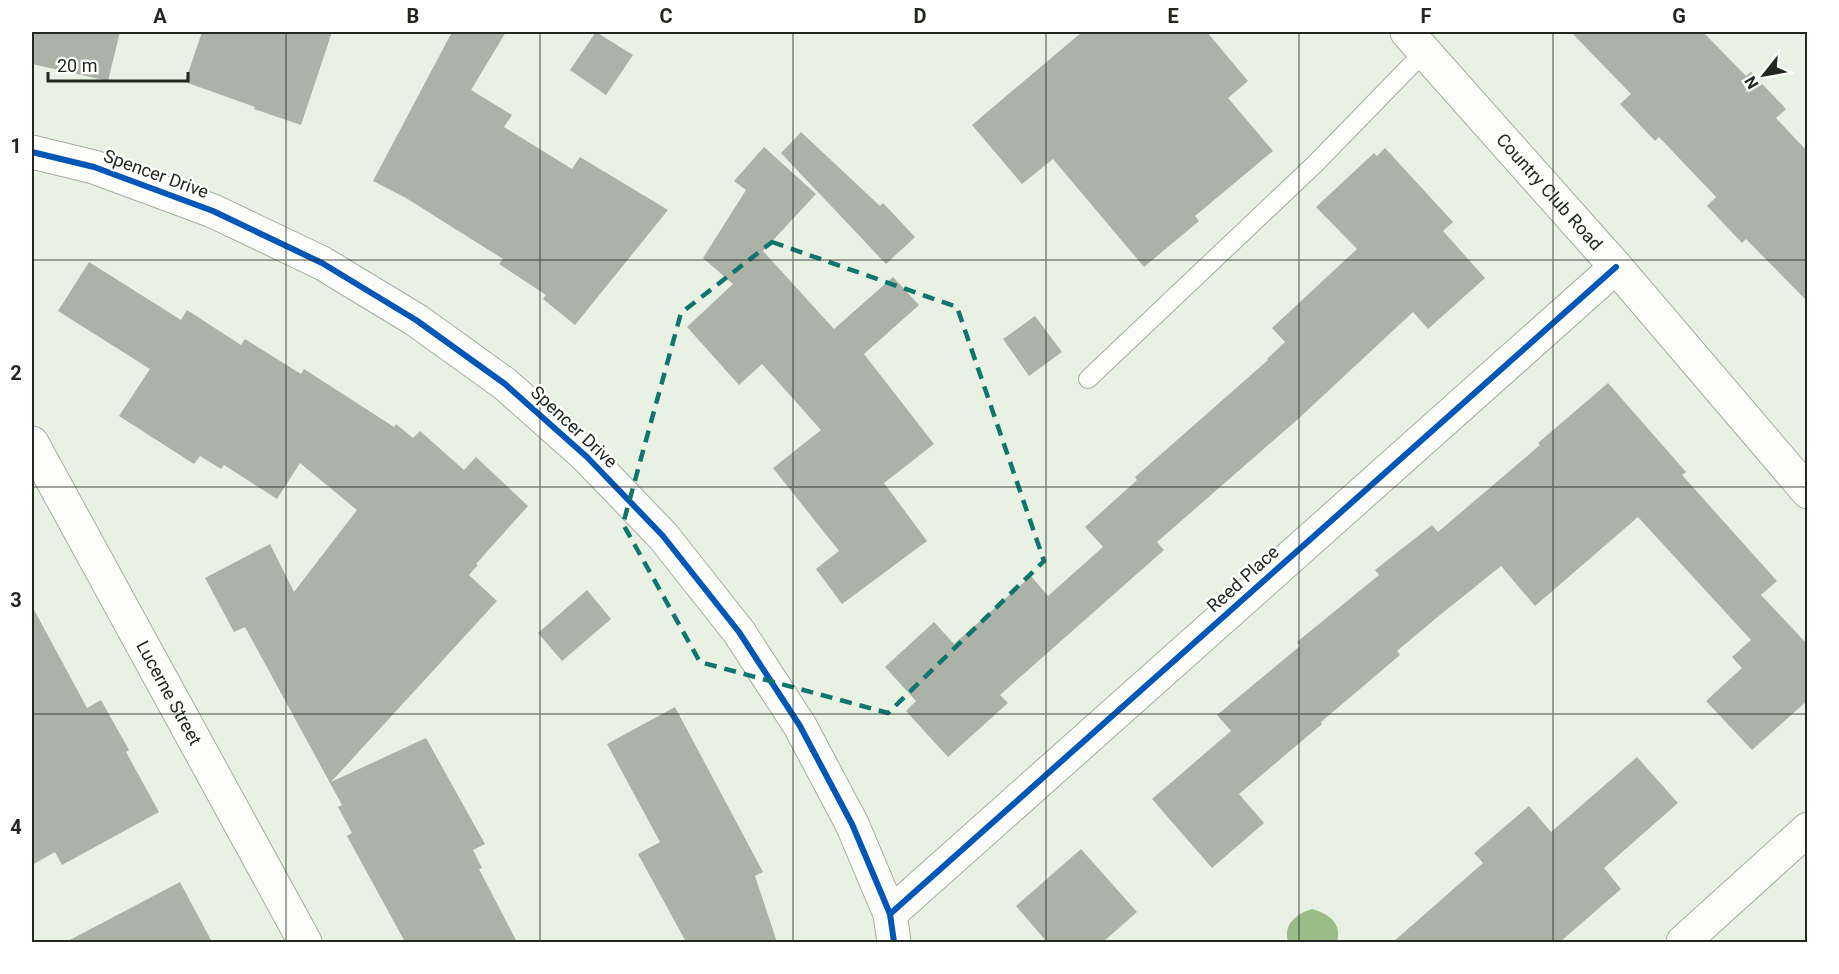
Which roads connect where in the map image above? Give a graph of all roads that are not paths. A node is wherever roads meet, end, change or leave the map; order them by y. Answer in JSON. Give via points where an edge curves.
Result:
{"nodes":[{"id":1,"x":1416,"y":41,"type":"edge"},
{"id":2,"x":32,"y":152,"type":"edge"},
{"id":3,"x":1616,"y":267,"type":"junction"},
{"id":4,"x":1088,"y":379,"type":"dead end"},
{"id":5,"x":32,"y":443,"type":"edge"},
{"id":6,"x":1808,"y":492,"type":"edge"},
{"id":7,"x":1808,"y":829,"type":"edge"},
{"id":8,"x":892,"y":928,"type":"edge"},
{"id":9,"x":305,"y":942,"type":"edge"},
{"id":10,"x":1683,"y":942,"type":"edge"}],
"edges":[{"from":1,"to":3,"type":"street","name":"Country Club Road"},
{"from":1,"to":4,"type":"lane","via":[[1315,164]]},
{"from":2,"to":8,"type":"street","name":"Spencer Drive","via":[[94,167],[213,211],[322,263],[416,320],[505,384],[587,457],[663,536],[739,632],[800,726],[852,824]]},
{"from":3,"to":6,"type":"street","name":"Country Club Road"},
{"from":3,"to":8,"type":"street","name":"Reed Place"},
{"from":5,"to":9,"type":"street","name":"Lucerne Street"},
{"from":7,"to":10,"type":"street"}]}
